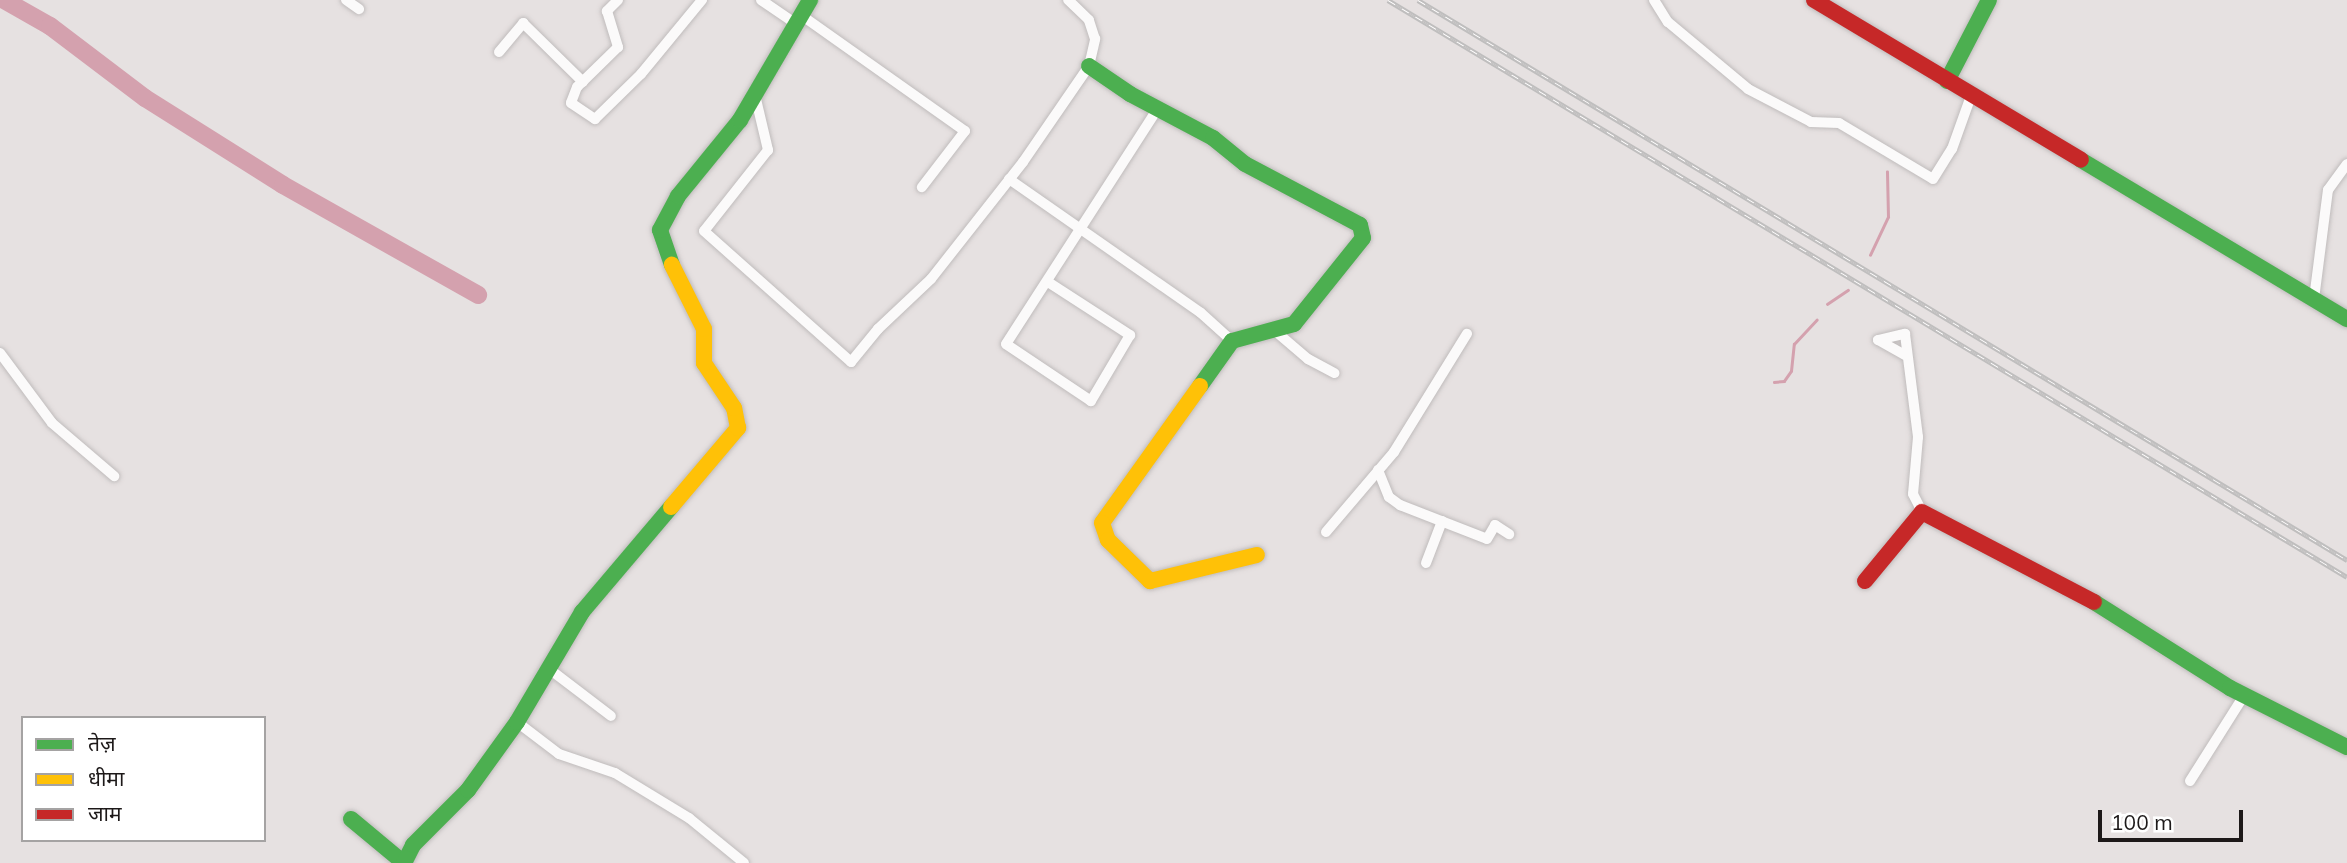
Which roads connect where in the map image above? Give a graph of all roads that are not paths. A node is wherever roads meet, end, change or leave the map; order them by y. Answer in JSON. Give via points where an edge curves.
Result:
{"nodes":[{"id":1,"x":346,"y":0,"type":"edge"},
{"id":2,"x":618,"y":0,"type":"edge"},
{"id":3,"x":702,"y":0,"type":"edge"},
{"id":4,"x":761,"y":0,"type":"edge"},
{"id":5,"x":810,"y":0,"type":"edge"},
{"id":6,"x":1068,"y":0,"type":"edge"},
{"id":7,"x":1654,"y":0,"type":"edge"},
{"id":8,"x":1814,"y":0,"type":"edge"},
{"id":9,"x":1989,"y":0,"type":"edge"},
{"id":10,"x":359,"y":9,"type":"dead end"},
{"id":11,"x":798,"y":20,"type":"junction"},
{"id":12,"x":499,"y":52,"type":"dead end"},
{"id":13,"x":1089,"y":66,"type":"junction"},
{"id":14,"x":583,"y":82,"type":"junction"},
{"id":15,"x":1947,"y":82,"type":"junction"},
{"id":16,"x":755,"y":95,"type":"junction"},
{"id":17,"x":1971,"y":96,"type":"junction"},
{"id":18,"x":1158,"y":108,"type":"junction"},
{"id":19,"x":2347,"y":164,"type":"edge"},
{"id":20,"x":1009,"y":179,"type":"junction"},
{"id":21,"x":922,"y":187,"type":"dead end"},
{"id":22,"x":1081,"y":230,"type":"junction"},
{"id":23,"x":1048,"y":282,"type":"junction"},
{"id":24,"x":2314,"y":299,"type":"junction"},
{"id":25,"x":2347,"y":319,"type":"edge"},
{"id":26,"x":1274,"y":330,"type":"junction"},
{"id":27,"x":1467,"y":334,"type":"dead end"},
{"id":28,"x":1232,"y":341,"type":"junction"},
{"id":29,"x":0,"y":354,"type":"edge"},
{"id":30,"x":1905,"y":355,"type":"dead end"},
{"id":31,"x":1334,"y":373,"type":"dead end"},
{"id":32,"x":1378,"y":470,"type":"junction"},
{"id":33,"x":114,"y":476,"type":"dead end"},
{"id":34,"x":1922,"y":512,"type":"junction"},
{"id":35,"x":1442,"y":521,"type":"junction"},
{"id":36,"x":1326,"y":532,"type":"dead end"},
{"id":37,"x":1509,"y":534,"type":"dead end"},
{"id":38,"x":1257,"y":555,"type":"dead end"},
{"id":39,"x":1426,"y":563,"type":"dead end"},
{"id":40,"x":1865,"y":581,"type":"dead end"},
{"id":41,"x":548,"y":668,"type":"junction"},
{"id":42,"x":2245,"y":694,"type":"junction"},
{"id":43,"x":611,"y":716,"type":"dead end"},
{"id":44,"x":517,"y":722,"type":"junction"},
{"id":45,"x":2347,"y":747,"type":"edge"},
{"id":46,"x":2190,"y":781,"type":"dead end"},
{"id":47,"x":351,"y":819,"type":"dead end"},
{"id":48,"x":744,"y":863,"type":"edge"}],
"edges":[{"from":1,"to":10,"type":"street"},
{"from":2,"to":14,"type":"street","via":[[607,11],[618,47]]},
{"from":3,"to":14,"type":"street","via":[[641,74],[595,119],[571,103]]},
{"from":4,"to":11,"type":"street"},
{"from":5,"to":11,"type":"street"},
{"from":6,"to":13,"type":"street","via":[[1089,20],[1095,39]]},
{"from":7,"to":17,"type":"street","via":[[1668,22],[1748,89],[1811,122],[1839,123],[1933,179],[1952,149]]},
{"from":8,"to":15,"type":"street"},
{"from":9,"to":15,"type":"street"},
{"from":11,"to":16,"type":"street"},
{"from":11,"to":21,"type":"street","via":[[965,131]]},
{"from":12,"to":14,"type":"street","via":[[523,23]]},
{"from":13,"to":18,"type":"street"},
{"from":13,"to":20,"type":"street"},
{"from":15,"to":17,"type":"street"},
{"from":16,"to":20,"type":"street","via":[[768,150],[705,231],[851,362],[931,279]]},
{"from":16,"to":41,"type":"street","via":[[678,196],[660,230],[663,248],[704,329],[704,363],[734,408],[738,428],[582,612]]},
{"from":17,"to":24,"type":"street"},
{"from":18,"to":22,"type":"street"},
{"from":18,"to":26,"type":"street","via":[[1213,138],[1245,164],[1360,225],[1363,238],[1313,306],[1294,324]]},
{"from":19,"to":24,"type":"street","via":[[2328,190]]},
{"from":20,"to":22,"type":"street"},
{"from":22,"to":23,"type":"street"},
{"from":22,"to":28,"type":"street","via":[[1201,313]]},
{"from":23,"to":23,"type":"street","via":[[1130,335],[1091,401],[1006,344]]},
{"from":24,"to":25,"type":"street"},
{"from":26,"to":28,"type":"street"},
{"from":26,"to":31,"type":"street","via":[[1308,359]]},
{"from":27,"to":32,"type":"street"},
{"from":28,"to":38,"type":"street","via":[[1102,523],[1108,540],[1150,581]]},
{"from":29,"to":33,"type":"street","via":[[52,423]]},
{"from":30,"to":34,"type":"street","via":[[1914,383],[1913,494]]},
{"from":32,"to":35,"type":"street","via":[[1389,497]]},
{"from":32,"to":36,"type":"street"},
{"from":34,"to":40,"type":"street"},
{"from":34,"to":42,"type":"street","via":[[2109,610]]},
{"from":35,"to":37,"type":"street","via":[[1487,539],[1495,525]]},
{"from":35,"to":39,"type":"street"},
{"from":41,"to":43,"type":"street"},
{"from":41,"to":44,"type":"street"},
{"from":42,"to":45,"type":"street"},
{"from":42,"to":46,"type":"street"},
{"from":44,"to":47,"type":"street","via":[[468,790],[413,845],[404,863]]},
{"from":44,"to":48,"type":"street","via":[[559,754],[615,773],[689,818]]}]}
